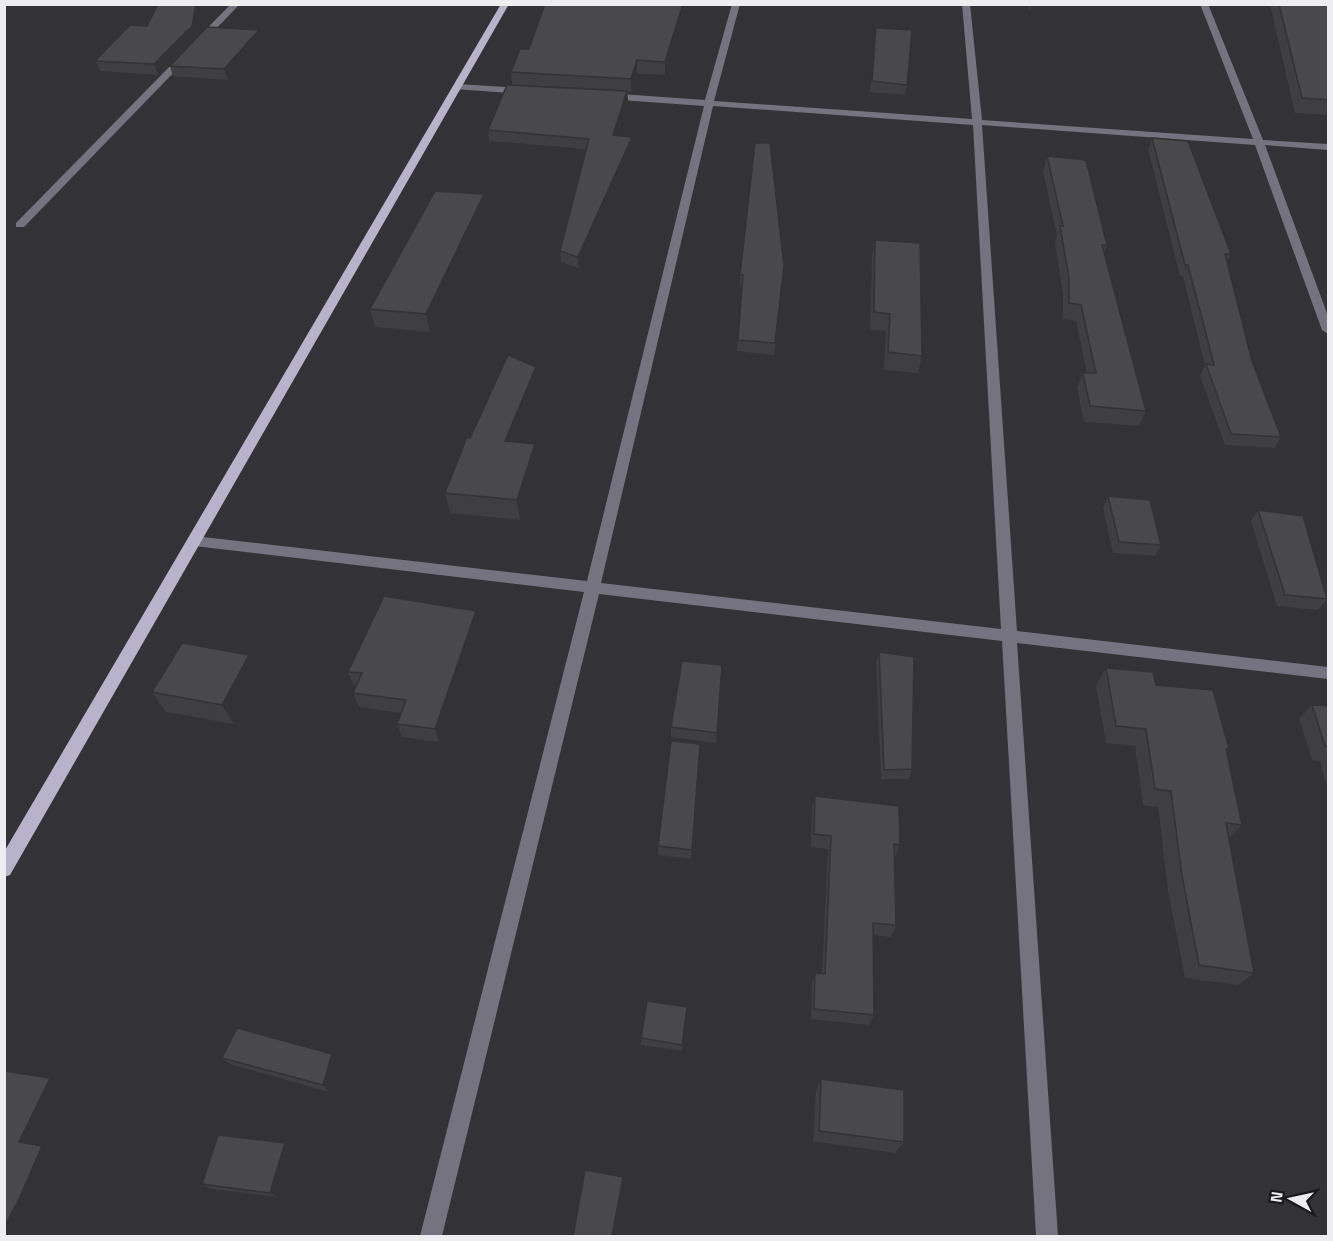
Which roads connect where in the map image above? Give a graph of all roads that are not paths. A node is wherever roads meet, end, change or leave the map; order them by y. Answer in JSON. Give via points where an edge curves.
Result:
{"nodes":[{"id":1,"x":236,"y":4,"type":"edge"},
{"id":2,"x":505,"y":4,"type":"edge"},
{"id":3,"x":736,"y":4,"type":"edge"},
{"id":4,"x":966,"y":4,"type":"edge"},
{"id":5,"x":1204,"y":4,"type":"edge"},
{"id":6,"x":457,"y":87,"type":"junction"},
{"id":7,"x":537,"y":92,"type":"edge"},
{"id":8,"x":595,"y":95,"type":"edge"},
{"id":9,"x":710,"y":102,"type":"junction"},
{"id":10,"x":977,"y":121,"type":"junction"},
{"id":11,"x":1259,"y":142,"type":"junction"},
{"id":12,"x":1329,"y":147,"type":"edge"},
{"id":13,"x":20,"y":225,"type":"dead end"},
{"id":14,"x":1329,"y":330,"type":"edge"},
{"id":15,"x":194,"y":541,"type":"junction"},
{"id":16,"x":593,"y":587,"type":"junction"},
{"id":17,"x":1010,"y":636,"type":"junction"},
{"id":18,"x":1329,"y":673,"type":"edge"},
{"id":19,"x":4,"y":869,"type":"edge"},
{"id":20,"x":431,"y":1236,"type":"edge"},
{"id":21,"x":1047,"y":1236,"type":"edge"}],
"edges":[{"from":1,"to":13,"type":"street"},
{"from":2,"to":6,"type":"main road"},
{"from":3,"to":9,"type":"street"},
{"from":4,"to":10,"type":"street"},
{"from":5,"to":11,"type":"street"},
{"from":6,"to":7,"type":"street"},
{"from":6,"to":15,"type":"main road"},
{"from":8,"to":9,"type":"street"},
{"from":9,"to":10,"type":"street"},
{"from":9,"to":16,"type":"street"},
{"from":10,"to":11,"type":"street"},
{"from":10,"to":17,"type":"street"},
{"from":11,"to":12,"type":"street"},
{"from":11,"to":14,"type":"street"},
{"from":15,"to":16,"type":"street"},
{"from":15,"to":19,"type":"main road"},
{"from":16,"to":17,"type":"street"},
{"from":16,"to":20,"type":"street"},
{"from":17,"to":18,"type":"street"},
{"from":17,"to":21,"type":"street"}]}
